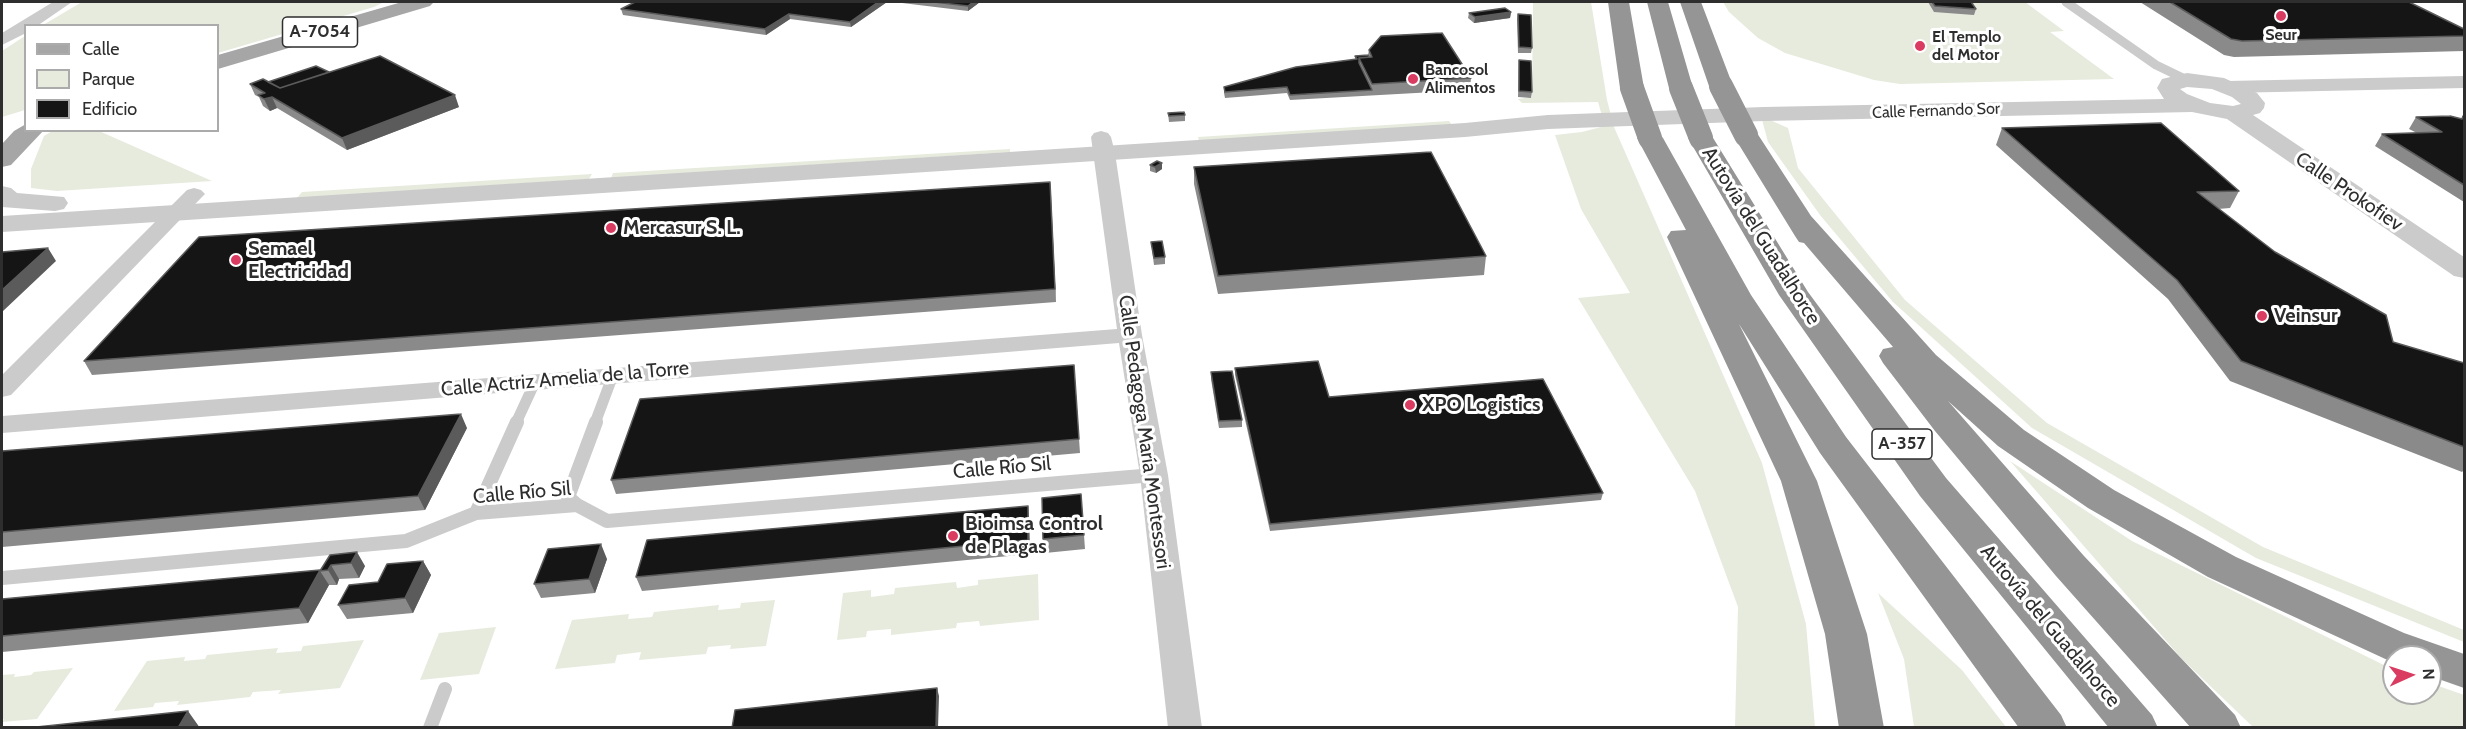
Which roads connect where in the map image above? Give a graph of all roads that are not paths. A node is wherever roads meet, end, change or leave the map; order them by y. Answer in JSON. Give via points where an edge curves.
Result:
{"nodes":[{"id":1,"x":64,"y":2,"type":"edge"},
{"id":2,"x":423,"y":2,"type":"edge"},
{"id":3,"x":1618,"y":2,"type":"edge"},
{"id":4,"x":1657,"y":2,"type":"edge"},
{"id":5,"x":1690,"y":2,"type":"edge"},
{"id":6,"x":2066,"y":2,"type":"edge"},
{"id":7,"x":28,"y":24,"type":"edge"},
{"id":8,"x":24,"y":27,"type":"edge"},
{"id":9,"x":2,"y":40,"type":"edge"},
{"id":10,"x":219,"y":62,"type":"edge"},
{"id":11,"x":2172,"y":81,"type":"junction"},
{"id":12,"x":2464,"y":82,"type":"edge"},
{"id":13,"x":2228,"y":87,"type":"junction"},
{"id":14,"x":2464,"y":95,"type":"edge"},
{"id":15,"x":2192,"y":105,"type":"junction"},
{"id":16,"x":2243,"y":108,"type":"junction"},
{"id":17,"x":1684,"y":112,"type":"junction"},
{"id":18,"x":24,"y":118,"type":"edge"},
{"id":19,"x":2,"y":123,"type":"edge"},
{"id":20,"x":30,"y":132,"type":"edge"},
{"id":21,"x":1650,"y":138,"type":"junction"},
{"id":22,"x":1103,"y":145,"type":"junction"},
{"id":23,"x":2,"y":156,"type":"edge"},
{"id":24,"x":2,"y":194,"type":"edge"},
{"id":25,"x":194,"y":194,"type":"junction"},
{"id":26,"x":176,"y":212,"type":"junction"},
{"id":27,"x":1797,"y":218,"type":"junction"},
{"id":28,"x":2,"y":224,"type":"edge"},
{"id":29,"x":2464,"y":270,"type":"edge"},
{"id":30,"x":1130,"y":335,"type":"junction"},
{"id":31,"x":613,"y":375,"type":"junction"},
{"id":32,"x":535,"y":382,"type":"junction"},
{"id":33,"x":2,"y":389,"type":"edge"},
{"id":34,"x":2,"y":425,"type":"edge"},
{"id":35,"x":1154,"y":475,"type":"junction"},
{"id":36,"x":577,"y":505,"type":"junction"},
{"id":37,"x":476,"y":513,"type":"junction"},
{"id":38,"x":2,"y":578,"type":"edge"},
{"id":39,"x":2392,"y":645,"type":"edge"},
{"id":40,"x":2442,"y":663,"type":"edge"},
{"id":41,"x":2464,"y":671,"type":"edge"},
{"id":42,"x":445,"y":689,"type":"dead end"},
{"id":43,"x":430,"y":728,"type":"edge"},
{"id":44,"x":1185,"y":728,"type":"edge"},
{"id":45,"x":1862,"y":728,"type":"edge"},
{"id":46,"x":2045,"y":728,"type":"edge"},
{"id":47,"x":2136,"y":728,"type":"edge"},
{"id":48,"x":2219,"y":728,"type":"edge"}],
"edges":[{"from":1,"to":7,"type":"street"},
{"from":2,"to":10,"type":"main road","number":"A-7054"},
{"from":3,"to":21,"type":"highway","number":"A-357","bridge":true,"via":[[1632,88]]},
{"from":4,"to":17,"type":"highway","name":"Autovía del Guadalhorce","number":"A-357"},
{"from":5,"to":27,"type":"highway","bridge":true,"via":[[1721,86]]},
{"from":6,"to":11,"type":"lane","via":[[2156,65]]},
{"from":8,"to":9,"type":"street"},
{"from":11,"to":13,"type":"street","name":"Calle Fernando Sor"},
{"from":11,"to":15,"type":"street","via":[[2170,93]]},
{"from":11,"to":17,"type":"street","name":"Calle Fernando Sor","via":[[2122,92]]},
{"from":12,"to":13,"type":"street"},
{"from":13,"to":16,"type":"street","name":"Calle Prokofiev","via":[[2249,98]]},
{"from":14,"to":16,"type":"street"},
{"from":15,"to":16,"type":"street","name":"Calle Fernando Sor"},
{"from":15,"to":17,"type":"street","name":"Calle Fernando Sor"},
{"from":16,"to":29,"type":"street","name":"Calle Prokofiev"},
{"from":17,"to":22,"type":"street","via":[[1465,130]]},
{"from":17,"to":47,"type":"highway","name":"Autovía del Guadalhorce","number":"A-357","via":[[1794,295],[1933,487]]},
{"from":18,"to":19,"type":"main road"},
{"from":20,"to":23,"type":"main road"},
{"from":21,"to":45,"type":"highway","via":[[1670,214],[1798,481],[1846,634]]},
{"from":21,"to":46,"type":"highway","number":"A-357","via":[[1736,295],[1833,445]]},
{"from":22,"to":25,"type":"street"},
{"from":22,"to":26,"type":"street"},
{"from":22,"to":30,"type":"street","name":"Calle Pedagoga María Montessori"},
{"from":24,"to":25,"type":"street","via":[[10,201],[41,204]]},
{"from":25,"to":26,"type":"street"},
{"from":26,"to":28,"type":"street"},
{"from":26,"to":33,"type":"street"},
{"from":27,"to":39,"type":"highway","via":[[1924,362],[2011,438],[2100,499],[2222,567]]},
{"from":27,"to":48,"type":"highway","via":[[1863,314],[1947,423],[2070,566]]},
{"from":30,"to":31,"type":"street","name":"Calle Actriz Amelia de la Torre"},
{"from":30,"to":35,"type":"street","name":"Calle Pedagoga María Montessori"},
{"from":31,"to":32,"type":"street","name":"Calle Actriz Amelia de la Torre"},
{"from":31,"to":36,"type":"lane","via":[[568,496]]},
{"from":32,"to":34,"type":"street","name":"Calle Actriz Amelia de la Torre"},
{"from":32,"to":37,"type":"lane"},
{"from":35,"to":36,"type":"lane","name":"Calle Río Sil","via":[[607,521]]},
{"from":35,"to":44,"type":"street","name":"Calle Pedagoga María Montessori"},
{"from":36,"to":37,"type":"lane","name":"Calle Río Sil"},
{"from":37,"to":38,"type":"lane","name":"Calle Río Sil","via":[[406,541]]},
{"from":40,"to":41,"type":"highway"},
{"from":42,"to":43,"type":"lane"}]}
